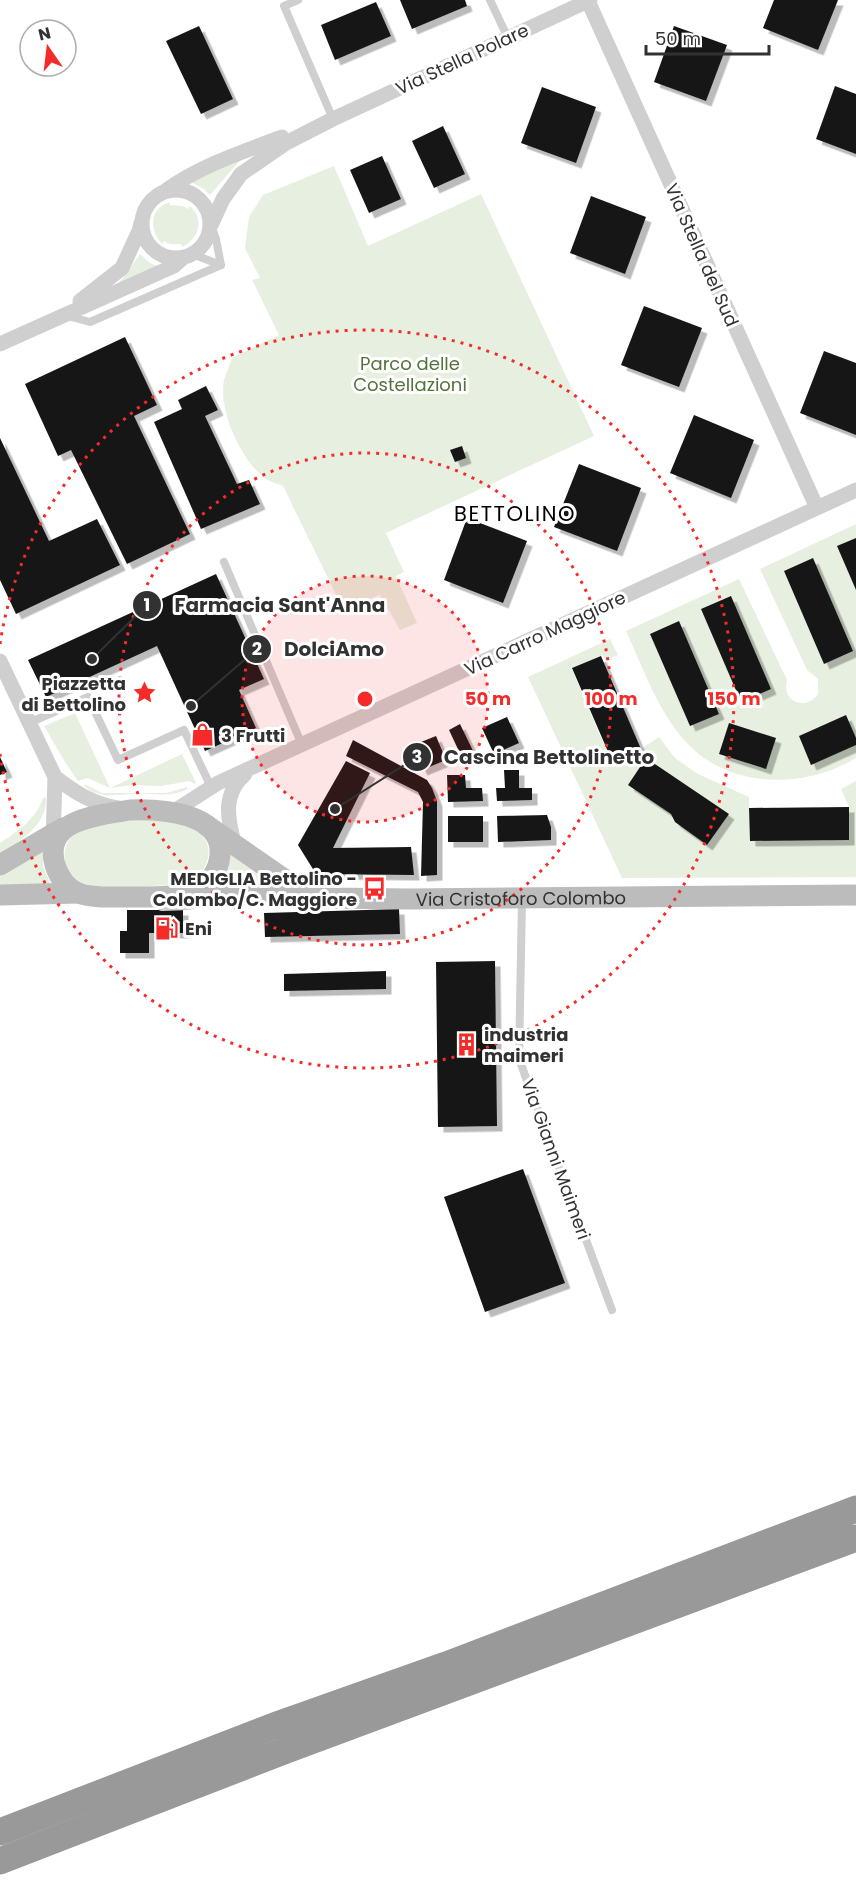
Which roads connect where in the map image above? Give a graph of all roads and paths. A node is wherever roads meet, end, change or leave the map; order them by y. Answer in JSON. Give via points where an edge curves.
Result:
{"nodes":[{"id":1,"x":298,"y":0,"type":"edge"},
{"id":2,"x":490,"y":0,"type":"edge"},
{"id":3,"x":589,"y":1,"type":"edge"},
{"id":4,"x":508,"y":38,"type":"junction"},
{"id":5,"x":333,"y":118,"type":"junction"},
{"id":6,"x":165,"y":191,"type":"junction"},
{"id":7,"x":143,"y":214,"type":"junction"},
{"id":8,"x":211,"y":225,"type":"junction"},
{"id":9,"x":188,"y":255,"type":"junction"},
{"id":10,"x":221,"y":265,"type":"junction"},
{"id":11,"x":64,"y":315,"type":"junction"},
{"id":12,"x":0,"y":344,"type":"edge"},
{"id":13,"x":856,"y":490,"type":"edge"},
{"id":14,"x":817,"y":508,"type":"junction"},
{"id":15,"x":224,"y":562,"type":"dead end"},
{"id":16,"x":0,"y":661,"type":"edge"},
{"id":17,"x":29,"y":723,"type":"junction"},
{"id":18,"x":302,"y":745,"type":"junction"},
{"id":19,"x":252,"y":768,"type":"junction"},
{"id":20,"x":55,"y":777,"type":"junction"},
{"id":21,"x":211,"y":787,"type":"junction"},
{"id":22,"x":130,"y":810,"type":"junction"},
{"id":23,"x":171,"y":813,"type":"junction"},
{"id":24,"x":223,"y":833,"type":"junction"},
{"id":25,"x":53,"y":841,"type":"junction"},
{"id":26,"x":0,"y":865,"type":"edge"},
{"id":27,"x":222,"y":891,"type":"junction"},
{"id":28,"x":87,"y":894,"type":"junction"},
{"id":29,"x":187,"y":894,"type":"junction"},
{"id":30,"x":0,"y":895,"type":"edge"},
{"id":31,"x":856,"y":895,"type":"edge"},
{"id":32,"x":317,"y":896,"type":"junction"},
{"id":33,"x":522,"y":898,"type":"junction"},
{"id":34,"x":126,"y":907,"type":"dead end"},
{"id":35,"x":157,"y":907,"type":"dead end"},
{"id":36,"x":612,"y":1310,"type":"dead end"},
{"id":37,"x":856,"y":1495,"type":"edge"},
{"id":38,"x":856,"y":1509,"type":"edge"},
{"id":39,"x":856,"y":1538,"type":"edge"},
{"id":40,"x":856,"y":1552,"type":"edge"},
{"id":41,"x":446,"y":1665,"type":"junction"},
{"id":42,"x":481,"y":1679,"type":"junction"},
{"id":43,"x":0,"y":1832,"type":"edge"},
{"id":44,"x":0,"y":1861,"type":"edge"}],
"edges":[{"from":1,"to":5,"type":"lane","via":[[284,6]]},
{"from":2,"to":4,"type":"lane"},
{"from":3,"to":4,"type":"street","name":"Via Stella Polare"},
{"from":3,"to":14,"type":"street","name":"Via Stella del Sud"},
{"from":4,"to":5,"type":"street","name":"Via Stella Polare"},
{"from":5,"to":6,"type":"street","name":"Via Stella Polare","via":[[234,156],[180,180]]},
{"from":5,"to":8,"type":"street","name":"Via Stella Polare","via":[[286,143],[241,174]]},
{"from":6,"to":7,"type":"street","via":[[148,204]]},
{"from":6,"to":8,"type":"street","via":[[177,189],[197,196],[205,204]]},
{"from":7,"to":9,"type":"street","via":[[143,232],[151,247],[166,256]]},
{"from":7,"to":11,"type":"street","via":[[140,231],[122,268]]},
{"from":8,"to":9,"type":"street","via":[[204,243]]},
{"from":8,"to":10,"type":"lane"},
{"from":9,"to":10,"type":"lane"},
{"from":9,"to":11,"type":"street","via":[[174,266]]},
{"from":10,"to":11,"type":"lane","via":[[90,322]]},
{"from":11,"to":12,"type":"street"},
{"from":13,"to":14,"type":"street","name":"Via Carro Maggiore"},
{"from":14,"to":18,"type":"street","name":"Via Carro Maggiore"},
{"from":15,"to":18,"type":"lane"},
{"from":16,"to":17,"type":"street"},
{"from":17,"to":20,"type":"street"},
{"from":17,"to":21,"type":"lane","via":[[88,697],[118,760],[184,730]]},
{"from":18,"to":19,"type":"street","name":"Via Carro Maggiore"},
{"from":19,"to":21,"type":"street","name":"Via Carro Maggiore"},
{"from":19,"to":24,"type":"street","via":[[233,787]]},
{"from":20,"to":22,"type":"street","via":[[76,793],[104,806]]},
{"from":20,"to":25,"type":"street"},
{"from":21,"to":23,"type":"street","name":"Via Carro Maggiore"},
{"from":22,"to":23,"type":"main road","name":"Via Cristoforo Colombo"},
{"from":22,"to":25,"type":"main road","name":"Via Cristoforo Colombo","via":[[72,824]]},
{"from":23,"to":24,"type":"main road","name":"Via Cristoforo Colombo"},
{"from":24,"to":29,"type":"main road","via":[[220,860],[210,879]]},
{"from":24,"to":32,"type":"main road","name":"Via Cristoforo Colombo","via":[[284,879]]},
{"from":25,"to":26,"type":"main road"},
{"from":25,"to":28,"type":"main road","via":[[56,866],[63,882]]},
{"from":27,"to":29,"type":"main road"},
{"from":27,"to":32,"type":"main road"},
{"from":27,"to":35,"type":"lane","via":[[189,906]]},
{"from":28,"to":29,"type":"main road"},
{"from":28,"to":30,"type":"main road"},
{"from":28,"to":34,"type":"lane","via":[[114,899]]},
{"from":31,"to":33,"type":"main road","name":"Via Cristoforo Colombo"},
{"from":32,"to":33,"type":"main road","name":"Via Cristoforo Colombo"},
{"from":33,"to":36,"type":"lane","name":"Via Gianni Maimeri","via":[[519,1059]]},
{"from":37,"to":41,"type":"highway","via":[[603,1591]]},
{"from":38,"to":41,"type":"highway"},
{"from":39,"to":42,"type":"highway"},
{"from":40,"to":42,"type":"highway","via":[[600,1642]]},
{"from":41,"to":43,"type":"highway","via":[[274,1726]]},
{"from":42,"to":44,"type":"highway"}]}
